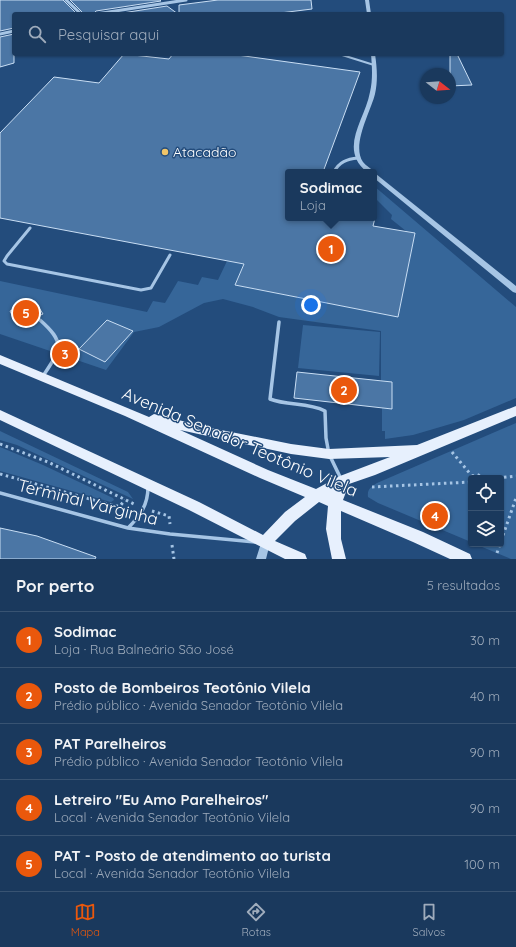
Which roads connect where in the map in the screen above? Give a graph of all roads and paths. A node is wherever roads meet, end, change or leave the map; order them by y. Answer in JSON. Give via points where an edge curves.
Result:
{"nodes":[{"id":1,"x":66,"y":0,"type":"edge"},
{"id":2,"x":182,"y":0,"type":"edge"},
{"id":3,"x":186,"y":0,"type":"edge"},
{"id":4,"x":367,"y":0,"type":"edge"},
{"id":5,"x":79,"y":12,"type":"edge"},
{"id":6,"x":108,"y":12,"type":"edge"},
{"id":7,"x":369,"y":12,"type":"edge"},
{"id":8,"x":12,"y":31,"type":"edge"},
{"id":9,"x":0,"y":34,"type":"edge"},
{"id":10,"x":345,"y":56,"type":"edge"},
{"id":11,"x":373,"y":56,"type":"edge"},
{"id":12,"x":374,"y":66,"type":"junction"},
{"id":13,"x":358,"y":158,"type":"junction"},
{"id":14,"x":335,"y":169,"type":"edge"},
{"id":15,"x":367,"y":169,"type":"edge"},
{"id":16,"x":377,"y":176,"type":"edge"},
{"id":17,"x":30,"y":228,"type":"dead end"},
{"id":18,"x":170,"y":255,"type":"dead end"},
{"id":19,"x":516,"y":290,"type":"edge"},
{"id":20,"x":40,"y":320,"type":"dead end"},
{"id":21,"x":278,"y":322,"type":"dead end"},
{"id":22,"x":0,"y":359,"type":"edge"},
{"id":23,"x":43,"y":377,"type":"junction"},
{"id":24,"x":516,"y":411,"type":"edge"},
{"id":25,"x":129,"y":413,"type":"junction"},
{"id":26,"x":0,"y":415,"type":"edge"},
{"id":27,"x":0,"y":444,"type":"edge"},
{"id":28,"x":416,"y":450,"type":"junction"},
{"id":29,"x":451,"y":451,"type":"dead end"},
{"id":30,"x":329,"y":454,"type":"junction"},
{"id":31,"x":0,"y":474,"type":"edge"},
{"id":32,"x":471,"y":475,"type":"edge"},
{"id":33,"x":516,"y":476,"type":"edge"},
{"id":34,"x":504,"y":477,"type":"edge"},
{"id":35,"x":342,"y":481,"type":"junction"},
{"id":36,"x":468,"y":482,"type":"edge"},
{"id":37,"x":148,"y":485,"type":"junction"},
{"id":38,"x":371,"y":487,"type":"dead end"},
{"id":39,"x":0,"y":494,"type":"edge"},
{"id":40,"x":318,"y":496,"type":"junction"},
{"id":41,"x":516,"y":498,"type":"edge"},
{"id":42,"x":125,"y":500,"type":"junction"},
{"id":43,"x":132,"y":503,"type":"dead end"},
{"id":44,"x":335,"y":503,"type":"junction"},
{"id":45,"x":128,"y":528,"type":"junction"},
{"id":46,"x":504,"y":533,"type":"edge"},
{"id":47,"x":170,"y":534,"type":"junction"},
{"id":48,"x":265,"y":543,"type":"junction"},
{"id":49,"x":499,"y":547,"type":"edge"},
{"id":50,"x":497,"y":553,"type":"dead end"},
{"id":51,"x":174,"y":559,"type":"edge"},
{"id":52,"x":261,"y":559,"type":"edge"},
{"id":53,"x":300,"y":559,"type":"edge"},
{"id":54,"x":340,"y":559,"type":"edge"},
{"id":55,"x":465,"y":559,"type":"edge"}],
"edges":[{"from":1,"to":5,"type":"street"},
{"from":2,"to":3,"type":"street"},
{"from":2,"to":6,"type":"street"},
{"from":4,"to":7,"type":"street"},
{"from":8,"to":9,"type":"street"},
{"from":10,"to":12,"type":"lane"},
{"from":11,"to":12,"type":"street"},
{"from":12,"to":13,"type":"street","via":[[373,92],[362,124]]},
{"from":13,"to":14,"type":"lane","via":[[348,159]]},
{"from":13,"to":15,"type":"street"},
{"from":16,"to":19,"type":"street"},
{"from":17,"to":18,"type":"lane","via":[[7,256],[4,261],[7,264],[141,290],[151,288]]},
{"from":20,"to":23,"type":"lane","via":[[54,332],[59,342],[56,354]]},
{"from":21,"to":30,"type":"lane","via":[[270,399],[314,406],[325,411]]},
{"from":22,"to":23,"type":"main road","name":"Avenida Senador Teotônio Vilela"},
{"from":23,"to":25,"type":"main road","name":"Avenida Senador Teotônio Vilela"},
{"from":24,"to":28,"type":"main road"},
{"from":25,"to":30,"type":"main road","via":[[225,436]]},
{"from":25,"to":40,"type":"main road","name":"Avenida Senador Teotônio Vilela"},
{"from":26,"to":37,"type":"main road"},
{"from":27,"to":42,"type":"path","via":[[48,462]]},
{"from":28,"to":30,"type":"main road"},
{"from":28,"to":35,"type":"main road","via":[[369,472]]},
{"from":29,"to":32,"type":"path"},
{"from":30,"to":35,"type":"lane"},
{"from":31,"to":42,"type":"path","via":[[115,506],[120,506]]},
{"from":33,"to":34,"type":"path"},
{"from":35,"to":40,"type":"main road"},
{"from":35,"to":44,"type":"main road"},
{"from":36,"to":38,"type":"path"},
{"from":37,"to":45,"type":"lane","via":[[145,508]]},
{"from":37,"to":48,"type":"main road"},
{"from":39,"to":45,"type":"lane","name":"Terminal Varginha"},
{"from":40,"to":44,"type":"main road","name":"Avenida Senador Teotônio Vilela"},
{"from":40,"to":48,"type":"main road","via":[[276,528]]},
{"from":41,"to":46,"type":"path"},
{"from":42,"to":43,"type":"path"},
{"from":44,"to":54,"type":"main road","via":[[332,528]]},
{"from":44,"to":55,"type":"main road","name":"Avenida Senador Teotônio Vilela"},
{"from":45,"to":47,"type":"lane","name":"Terminal Varginha"},
{"from":47,"to":48,"type":"lane","name":"Terminal Varginha"},
{"from":47,"to":51,"type":"path"},
{"from":48,"to":52,"type":"street"},
{"from":48,"to":53,"type":"main road"},
{"from":49,"to":50,"type":"path"}]}
